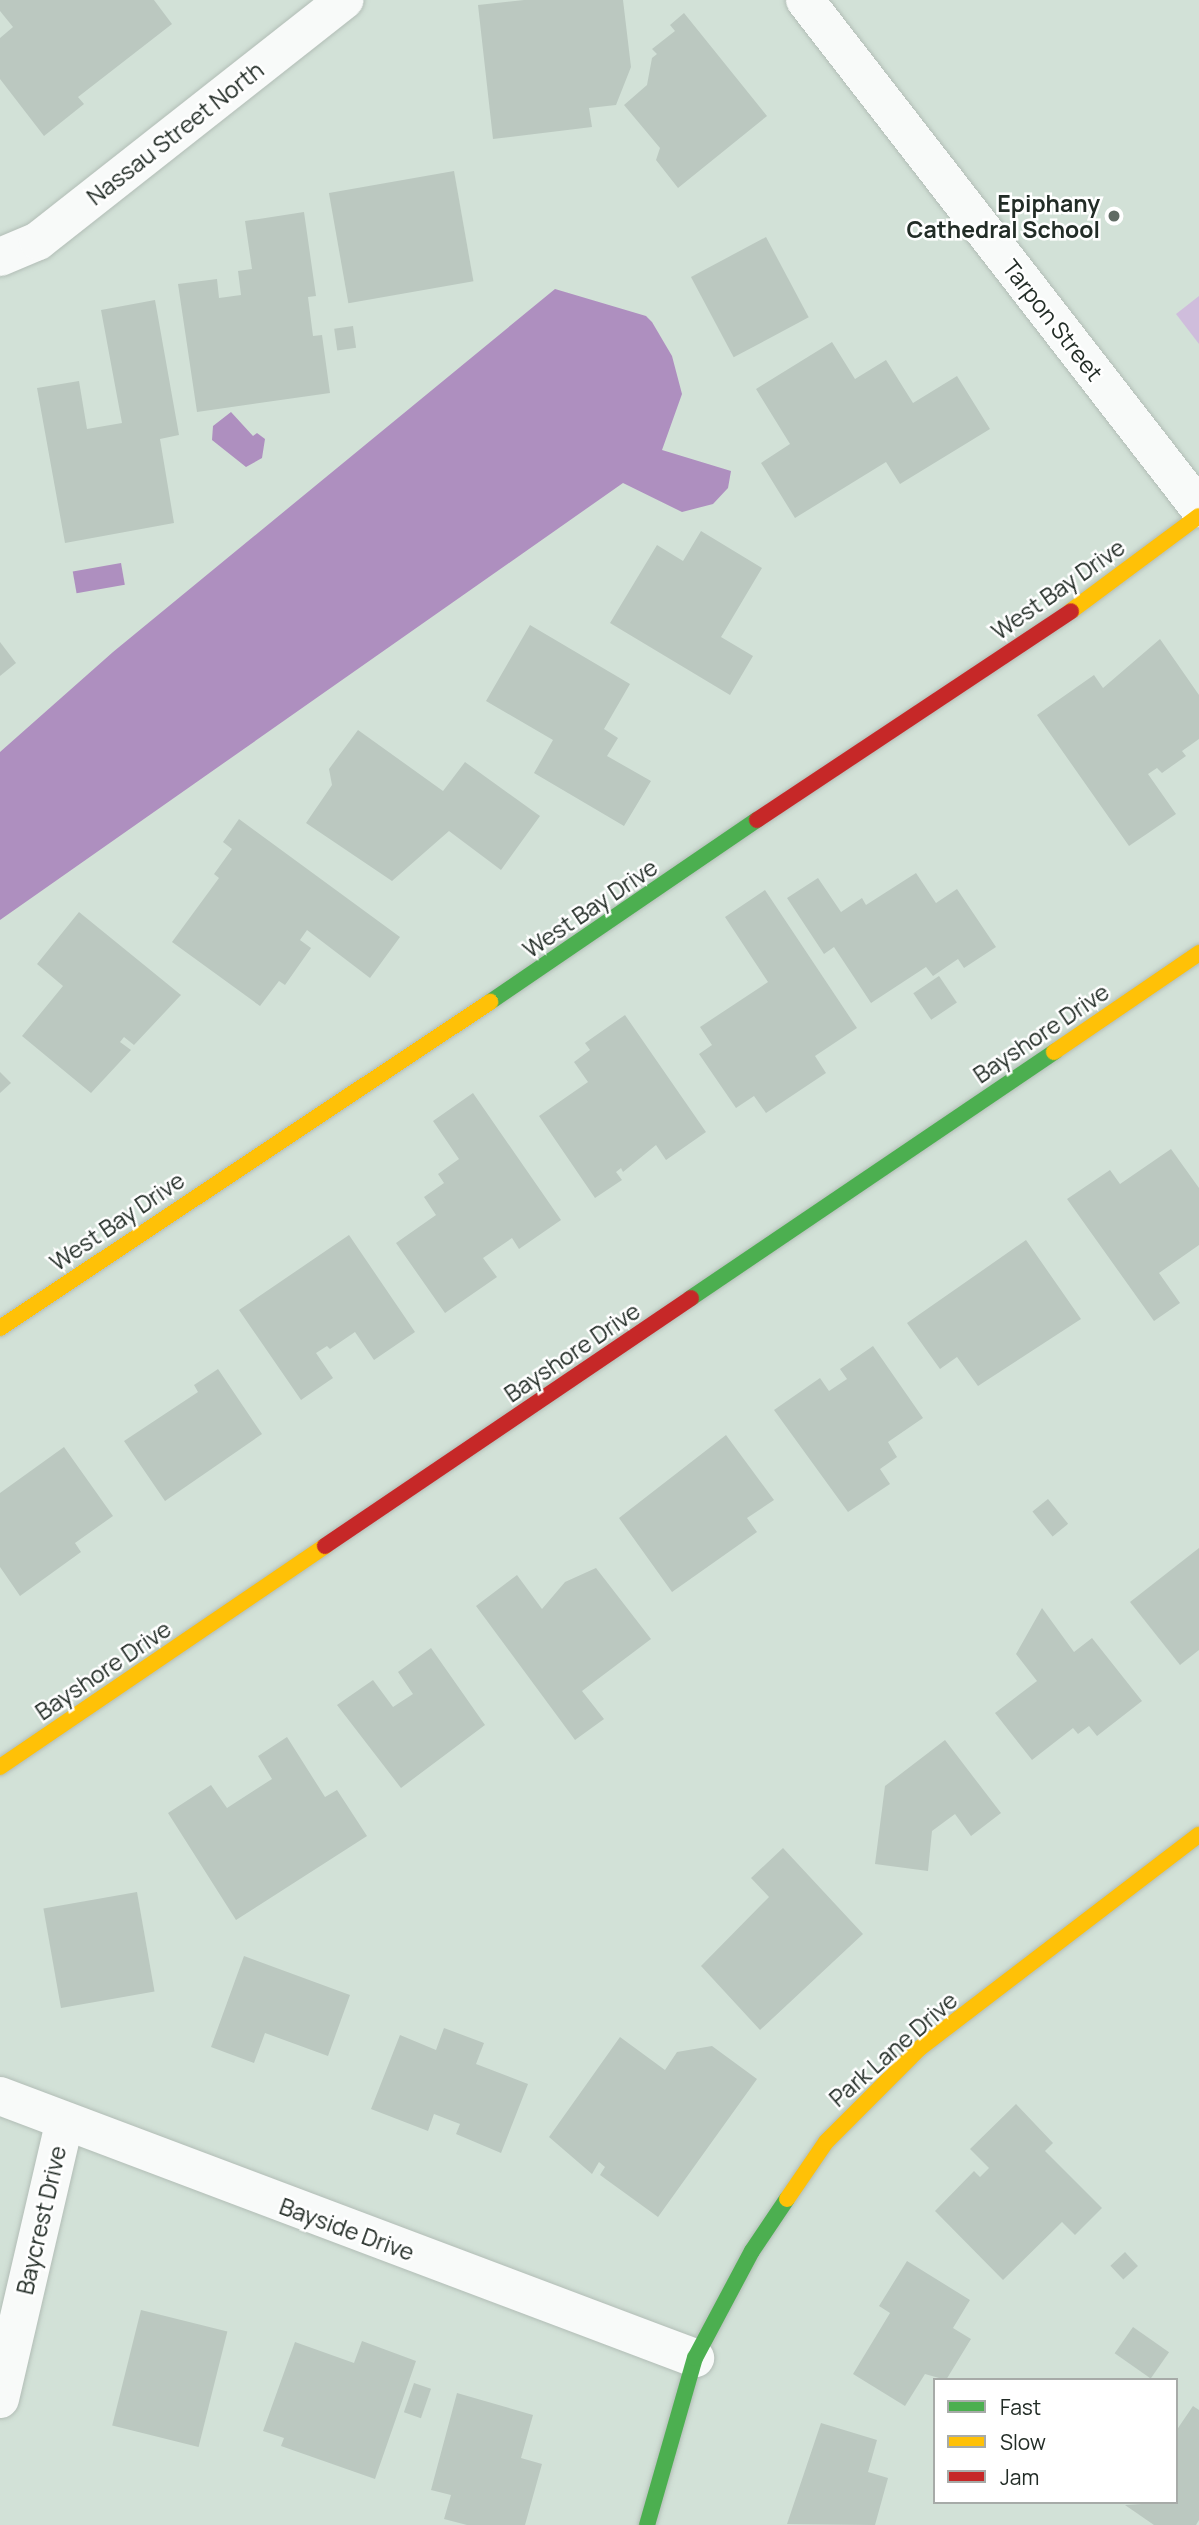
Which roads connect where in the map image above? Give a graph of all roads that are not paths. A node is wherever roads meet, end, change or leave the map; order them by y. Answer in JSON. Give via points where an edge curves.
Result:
{"nodes":[{"id":1,"x":344,"y":0,"type":"edge"},
{"id":2,"x":805,"y":0,"type":"edge"},
{"id":3,"x":0,"y":257,"type":"edge"},
{"id":4,"x":1199,"y":508,"type":"edge"},
{"id":5,"x":1199,"y":516,"type":"edge"},
{"id":6,"x":1199,"y":953,"type":"edge"},
{"id":7,"x":0,"y":1328,"type":"edge"},
{"id":8,"x":0,"y":1767,"type":"edge"},
{"id":9,"x":1199,"y":1835,"type":"edge"},
{"id":10,"x":0,"y":2096,"type":"edge"},
{"id":11,"x":64,"y":2123,"type":"junction"},
{"id":12,"x":695,"y":2358,"type":"junction"},
{"id":13,"x":0,"y":2399,"type":"edge"},
{"id":14,"x":647,"y":2525,"type":"edge"}],
"edges":[{"from":1,"to":3,"type":"street","name":"Nassau Street North","via":[[38,241]]},
{"from":2,"to":4,"type":"street","name":"Tarpon Street"},
{"from":5,"to":7,"type":"street","name":"West Bay Drive","via":[[1074,609]]},
{"from":6,"to":8,"type":"street","name":"Bayshore Drive"},
{"from":9,"to":12,"type":"street","name":"Park Lane Drive","via":[[920,2049],[857,2108],[798,2178],[752,2251]]},
{"from":10,"to":11,"type":"street","name":"Bayside Drive"},
{"from":11,"to":12,"type":"street","name":"Bayside Drive"},
{"from":11,"to":13,"type":"street","name":"Baycrest Drive"},
{"from":12,"to":14,"type":"street","name":"Park Lane Drive"}]}
